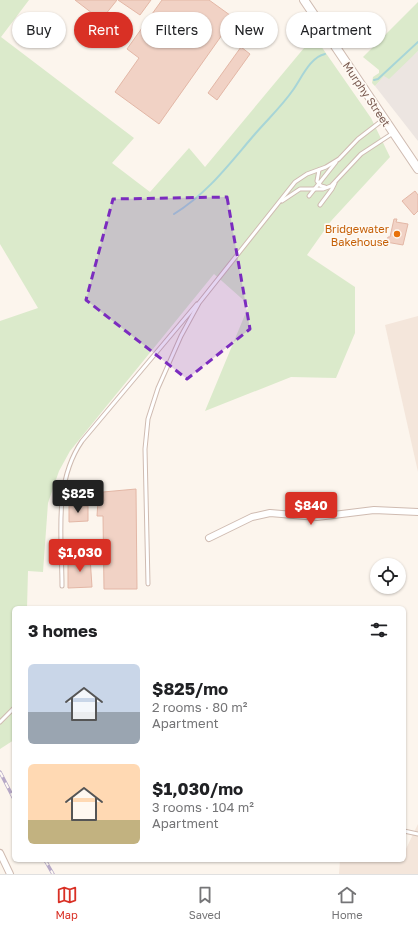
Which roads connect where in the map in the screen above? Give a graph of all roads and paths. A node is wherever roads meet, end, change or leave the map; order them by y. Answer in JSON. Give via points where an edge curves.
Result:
{"nodes":[{"id":1,"x":307,"y":1,"type":"edge"},
{"id":2,"x":384,"y":119,"type":"junction"},
{"id":3,"x":393,"y":133,"type":"junction"},
{"id":4,"x":337,"y":161,"type":"junction"},
{"id":5,"x":418,"y":169,"type":"edge"},
{"id":6,"x":319,"y":170,"type":"junction"},
{"id":7,"x":319,"y":184,"type":"junction"},
{"id":8,"x":335,"y":184,"type":"junction"},
{"id":9,"x":329,"y":187,"type":"junction"},
{"id":10,"x":316,"y":188,"type":"junction"},
{"id":11,"x":309,"y":196,"type":"dead end"},
{"id":12,"x":279,"y":202,"type":"junction"},
{"id":13,"x":320,"y":205,"type":"dead end"},
{"id":14,"x":199,"y":303,"type":"junction"},
{"id":15,"x":418,"y":512,"type":"edge"},
{"id":16,"x":209,"y":538,"type":"dead end"},
{"id":17,"x":148,"y":584,"type":"dead end"},
{"id":18,"x":62,"y":586,"type":"dead end"},
{"id":19,"x":12,"y":710,"type":"edge"},
{"id":20,"x":0,"y":722,"type":"edge"},
{"id":21,"x":406,"y":831,"type":"edge"},
{"id":22,"x":418,"y":834,"type":"edge"},
{"id":23,"x":0,"y":854,"type":"edge"},
{"id":24,"x":10,"y":874,"type":"edge"}],
"edges":[{"from":1,"to":2,"type":"street","name":"Murphy Street"},
{"from":2,"to":3,"type":"street","name":"Murphy Street"},
{"from":2,"to":4,"type":"lane"},
{"from":3,"to":5,"type":"street","name":"Murphy Street"},
{"from":3,"to":8,"type":"lane","via":[[361,154]]},
{"from":4,"to":6,"type":"lane"},
{"from":4,"to":7,"type":"lane"},
{"from":6,"to":7,"type":"lane","via":[[316,177]]},
{"from":6,"to":12,"type":"lane","via":[[298,180]]},
{"from":7,"to":9,"type":"lane"},
{"from":7,"to":10,"type":"lane"},
{"from":8,"to":9,"type":"lane"},
{"from":8,"to":13,"type":"lane"},
{"from":9,"to":10,"type":"lane"},
{"from":10,"to":11,"type":"lane"},
{"from":10,"to":12,"type":"lane","via":[[300,189]]},
{"from":12,"to":14,"type":"lane"},
{"from":14,"to":17,"type":"lane","via":[[162,378],[148,419],[145,453]]},
{"from":14,"to":18,"type":"lane","via":[[82,441],[71,459],[64,480],[62,502]]},
{"from":15,"to":16,"type":"street","via":[[374,510],[317,517],[265,514],[252,517]]},
{"from":19,"to":20,"type":"lane"},
{"from":21,"to":22,"type":"lane"},
{"from":23,"to":24,"type":"street"}]}
